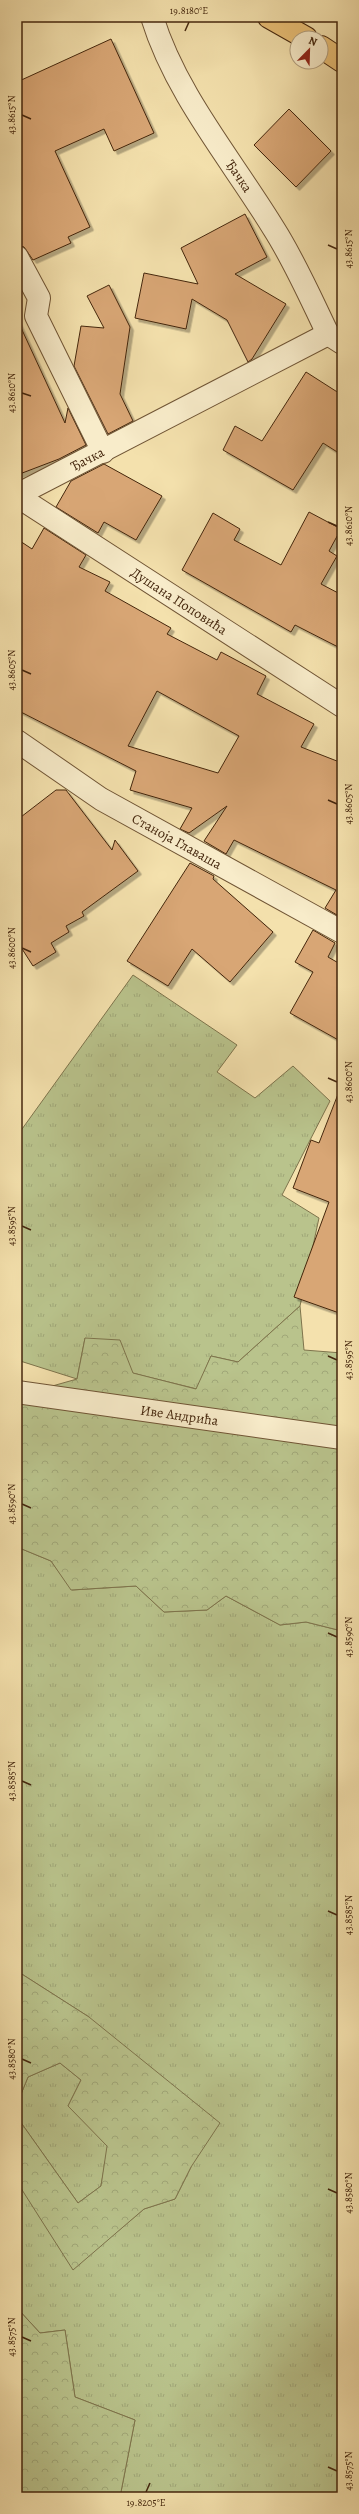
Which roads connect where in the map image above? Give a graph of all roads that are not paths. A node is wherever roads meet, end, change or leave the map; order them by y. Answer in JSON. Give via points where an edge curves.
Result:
{"nodes":[{"id":1,"x":152,"y":17,"type":"edge"},
{"id":2,"x":269,"y":17,"type":"edge"},
{"id":3,"x":292,"y":30,"type":"edge"},
{"id":4,"x":329,"y":52,"type":"edge"},
{"id":5,"x":342,"y":61,"type":"edge"},
{"id":6,"x":17,"y":257,"type":"edge"},
{"id":7,"x":335,"y":338,"type":"edge"},
{"id":8,"x":103,"y":452,"type":"junction"},
{"id":9,"x":17,"y":496,"type":"edge"},
{"id":10,"x":342,"y":706,"type":"edge"},
{"id":11,"x":18,"y":742,"type":"edge"},
{"id":12,"x":342,"y":932,"type":"edge"},
{"id":13,"x":17,"y":1392,"type":"edge"},
{"id":14,"x":342,"y":1438,"type":"edge"}],
"edges":[{"from":1,"to":7,"type":"street","name":"Ђачка","via":[[158,37],[178,78],[275,229]]},
{"from":2,"to":3,"type":"main road"},
{"from":4,"to":5,"type":"main road"},
{"from":6,"to":8,"type":"street","via":[[39,298],[36,316]]},
{"from":7,"to":8,"type":"street","name":"Ђачка"},
{"from":8,"to":9,"type":"street","name":"Ђачка"},
{"from":9,"to":10,"type":"street","name":"Душана Поповића"},
{"from":11,"to":12,"type":"street","name":"Станоја Главаша","via":[[101,799]]},
{"from":13,"to":14,"type":"street","name":"Иве Андрића"}]}
